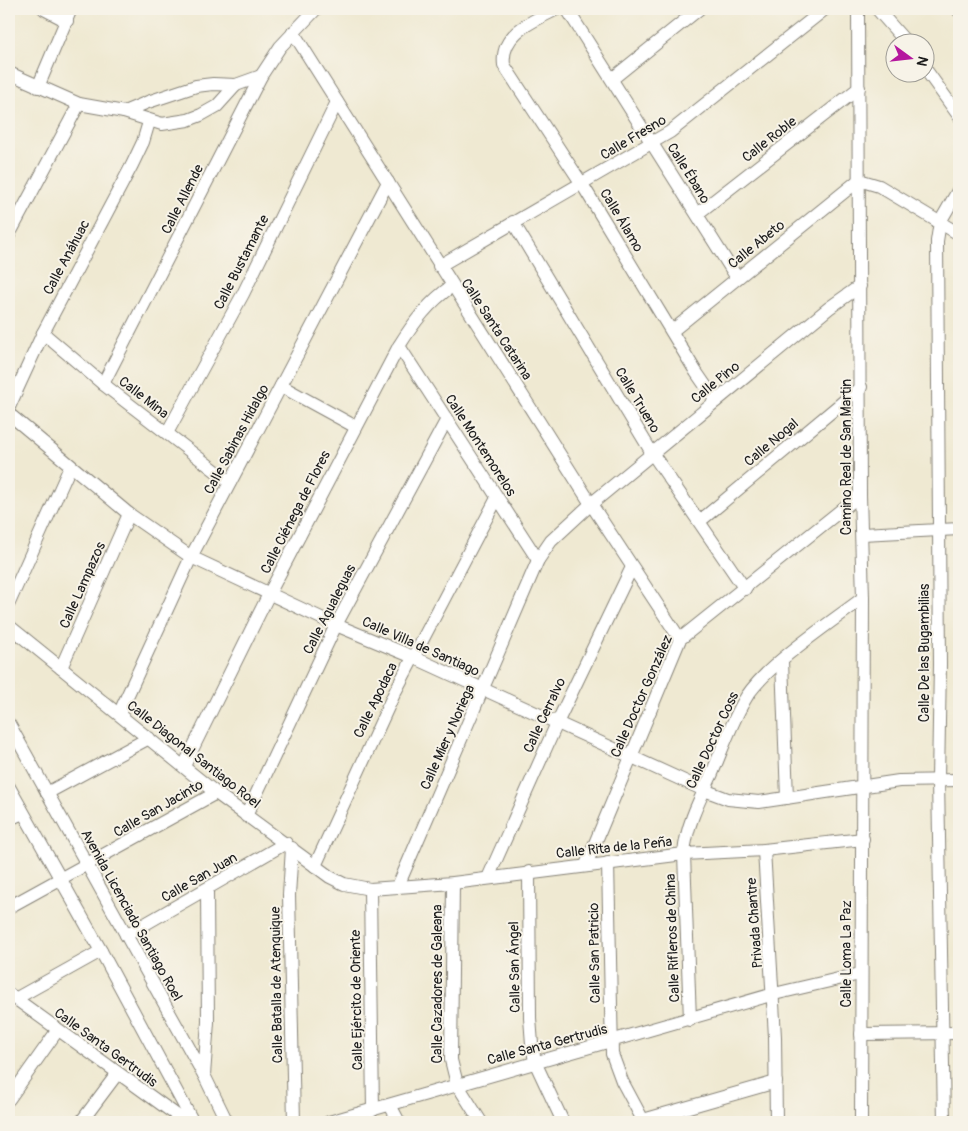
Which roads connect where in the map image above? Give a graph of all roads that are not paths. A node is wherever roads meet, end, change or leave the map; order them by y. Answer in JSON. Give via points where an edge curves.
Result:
{"nodes":[{"id":1,"x":44,"y":9,"type":"edge"},
{"id":2,"x":316,"y":9,"type":"edge"},
{"id":3,"x":557,"y":9,"type":"edge"},
{"id":4,"x":567,"y":9,"type":"edge"},
{"id":5,"x":699,"y":9,"type":"edge"},
{"id":6,"x":825,"y":9,"type":"edge"},
{"id":7,"x":858,"y":9,"type":"edge"},
{"id":8,"x":877,"y":9,"type":"edge"},
{"id":9,"x":69,"y":15,"type":"edge"},
{"id":10,"x":293,"y":32,"type":"junction"},
{"id":11,"x":897,"y":32,"type":"edge"},
{"id":12,"x":9,"y":73,"type":"edge"},
{"id":13,"x":261,"y":76,"type":"junction"},
{"id":14,"x":612,"y":78,"type":"junction"},
{"id":15,"x":935,"y":82,"type":"edge"},
{"id":16,"x":236,"y":85,"type":"junction"},
{"id":17,"x":38,"y":87,"type":"junction"},
{"id":18,"x":859,"y":88,"type":"junction"},
{"id":19,"x":337,"y":102,"type":"junction"},
{"id":20,"x":79,"y":104,"type":"junction"},
{"id":21,"x":124,"y":112,"type":"junction"},
{"id":22,"x":958,"y":113,"type":"edge"},
{"id":23,"x":149,"y":122,"type":"junction"},
{"id":24,"x":653,"y":144,"type":"junction"},
{"id":25,"x":858,"y":180,"type":"junction"},
{"id":26,"x":388,"y":182,"type":"junction"},
{"id":27,"x":582,"y":184,"type":"junction"},
{"id":28,"x":959,"y":189,"type":"edge"},
{"id":29,"x":697,"y":214,"type":"junction"},
{"id":30,"x":513,"y":222,"type":"junction"},
{"id":31,"x":940,"y":222,"type":"junction"},
{"id":32,"x":959,"y":234,"type":"edge"},
{"id":33,"x":9,"y":235,"type":"edge"},
{"id":34,"x":440,"y":266,"type":"junction"},
{"id":35,"x":737,"y":278,"type":"junction"},
{"id":36,"x":452,"y":286,"type":"junction"},
{"id":37,"x":860,"y":286,"type":"junction"},
{"id":38,"x":672,"y":331,"type":"junction"},
{"id":39,"x":43,"y":333,"type":"junction"},
{"id":40,"x":399,"y":346,"type":"junction"},
{"id":41,"x":104,"y":384,"type":"junction"},
{"id":42,"x":281,"y":386,"type":"junction"},
{"id":43,"x":861,"y":387,"type":"junction"},
{"id":44,"x":716,"y":401,"type":"junction"},
{"id":45,"x":9,"y":406,"type":"edge"},
{"id":46,"x":9,"y":414,"type":"edge"},
{"id":47,"x":446,"y":421,"type":"junction"},
{"id":48,"x":356,"y":427,"type":"junction"},
{"id":49,"x":167,"y":433,"type":"junction"},
{"id":50,"x":652,"y":453,"type":"junction"},
{"id":51,"x":70,"y":466,"type":"junction"},
{"id":52,"x":230,"y":482,"type":"junction"},
{"id":53,"x":860,"y":495,"type":"junction"},
{"id":54,"x":496,"y":498,"type":"junction"},
{"id":55,"x":591,"y":504,"type":"junction"},
{"id":56,"x":129,"y":514,"type":"junction"},
{"id":57,"x":700,"y":521,"type":"junction"},
{"id":58,"x":938,"y":530,"type":"junction"},
{"id":59,"x":959,"y":530,"type":"edge"},
{"id":60,"x":862,"y":534,"type":"junction"},
{"id":61,"x":191,"y":556,"type":"junction"},
{"id":62,"x":538,"y":560,"type":"junction"},
{"id":63,"x":632,"y":567,"type":"junction"},
{"id":64,"x":745,"y":589,"type":"junction"},
{"id":65,"x":270,"y":594,"type":"junction"},
{"id":66,"x":863,"y":598,"type":"junction"},
{"id":67,"x":9,"y":603,"type":"edge"},
{"id":68,"x":336,"y":625,"type":"junction"},
{"id":69,"x":9,"y":626,"type":"edge"},
{"id":70,"x":680,"y":639,"type":"junction"},
{"id":71,"x":413,"y":657,"type":"junction"},
{"id":72,"x":782,"y":661,"type":"junction"},
{"id":73,"x":61,"y":668,"type":"junction"},
{"id":74,"x":484,"y":690,"type":"junction"},
{"id":75,"x":119,"y":714,"type":"junction"},
{"id":76,"x":556,"y":723,"type":"junction"},
{"id":77,"x":9,"y":724,"type":"edge"},
{"id":78,"x":148,"y":738,"type":"junction"},
{"id":79,"x":630,"y":756,"type":"junction"},
{"id":80,"x":184,"y":766,"type":"junction"},
{"id":81,"x":938,"y":780,"type":"junction"},
{"id":82,"x":959,"y":780,"type":"edge"},
{"id":83,"x":863,"y":786,"type":"junction"},
{"id":84,"x":9,"y":788,"type":"edge"},
{"id":85,"x":704,"y":790,"type":"junction"},
{"id":86,"x":47,"y":793,"type":"junction"},
{"id":87,"x":216,"y":793,"type":"junction"},
{"id":88,"x":787,"y":798,"type":"junction"},
{"id":89,"x":23,"y":812,"type":"junction"},
{"id":90,"x":246,"y":816,"type":"junction"},
{"id":91,"x":9,"y":819,"type":"edge"},
{"id":92,"x":863,"y":839,"type":"junction"},
{"id":93,"x":289,"y":846,"type":"junction"},
{"id":94,"x":764,"y":850,"type":"junction"},
{"id":95,"x":684,"y":854,"type":"junction"},
{"id":96,"x":608,"y":863,"type":"junction"},
{"id":97,"x":586,"y":865,"type":"junction"},
{"id":98,"x":87,"y":866,"type":"junction"},
{"id":99,"x":315,"y":866,"type":"junction"},
{"id":100,"x":528,"y":872,"type":"junction"},
{"id":101,"x":488,"y":878,"type":"junction"},
{"id":102,"x":60,"y":879,"type":"junction"},
{"id":103,"x":453,"y":882,"type":"junction"},
{"id":104,"x":398,"y":886,"type":"junction"},
{"id":105,"x":370,"y":889,"type":"junction"},
{"id":106,"x":207,"y":891,"type":"junction"},
{"id":107,"x":9,"y":907,"type":"edge"},
{"id":108,"x":126,"y":935,"type":"junction"},
{"id":109,"x":101,"y":951,"type":"junction"},
{"id":110,"x":860,"y":974,"type":"junction"},
{"id":111,"x":774,"y":994,"type":"junction"},
{"id":112,"x":12,"y":996,"type":"edge"},
{"id":113,"x":690,"y":1020,"type":"junction"},
{"id":114,"x":57,"y":1030,"type":"junction"},
{"id":115,"x":944,"y":1033,"type":"junction"},
{"id":116,"x":959,"y":1033,"type":"edge"},
{"id":117,"x":861,"y":1034,"type":"junction"},
{"id":118,"x":611,"y":1042,"type":"junction"},
{"id":119,"x":535,"y":1062,"type":"junction"},
{"id":120,"x":117,"y":1074,"type":"junction"},
{"id":121,"x":204,"y":1075,"type":"junction"},
{"id":122,"x":776,"y":1082,"type":"junction"},
{"id":123,"x":458,"y":1084,"type":"junction"},
{"id":124,"x":9,"y":1099,"type":"edge"},
{"id":125,"x":390,"y":1105,"type":"junction"},
{"id":126,"x":372,"y":1110,"type":"junction"},
{"id":127,"x":177,"y":1120,"type":"edge"},
{"id":128,"x":643,"y":1121,"type":"edge"},
{"id":129,"x":81,"y":1122,"type":"edge"},
{"id":130,"x":193,"y":1122,"type":"edge"},
{"id":131,"x":228,"y":1122,"type":"edge"},
{"id":132,"x":294,"y":1122,"type":"edge"},
{"id":133,"x":329,"y":1122,"type":"edge"},
{"id":134,"x":399,"y":1122,"type":"edge"},
{"id":135,"x":480,"y":1122,"type":"edge"},
{"id":136,"x":563,"y":1122,"type":"edge"},
{"id":137,"x":776,"y":1122,"type":"edge"},
{"id":138,"x":861,"y":1122,"type":"edge"},
{"id":139,"x":944,"y":1122,"type":"edge"}],
"edges":[{"from":1,"to":9,"type":"street"},
{"from":2,"to":10,"type":"street"},
{"from":3,"to":27,"type":"street","name":"Calle Álamo","via":[[509,38],[502,55],[508,74]]},
{"from":4,"to":14,"type":"street","name":"Calle Ébano"},
{"from":5,"to":14,"type":"street"},
{"from":6,"to":24,"type":"street","name":"Calle Fresno","via":[[691,118]]},
{"from":7,"to":18,"type":"street"},
{"from":8,"to":11,"type":"street"},
{"from":9,"to":17,"type":"street"},
{"from":10,"to":13,"type":"street","name":"Calle Allende"},
{"from":10,"to":19,"type":"street","name":"Calle Santa Catarina"},
{"from":12,"to":17,"type":"street"},
{"from":13,"to":16,"type":"street"},
{"from":13,"to":41,"type":"street","name":"Calle Allende"},
{"from":14,"to":24,"type":"street","name":"Calle Ébano"},
{"from":15,"to":22,"type":"street"},
{"from":16,"to":21,"type":"street","via":[[196,86]]},
{"from":16,"to":23,"type":"street","via":[[217,106],[201,115],[173,123]]},
{"from":17,"to":20,"type":"street"},
{"from":18,"to":25,"type":"street","name":"Camino Real de San Martin"},
{"from":18,"to":29,"type":"street","name":"Calle Roble"},
{"from":19,"to":26,"type":"street","name":"Calle Santa Catarina"},
{"from":19,"to":49,"type":"street","name":"Calle Bustamante","via":[[243,294]]},
{"from":20,"to":21,"type":"street"},
{"from":20,"to":33,"type":"street"},
{"from":21,"to":23,"type":"street"},
{"from":23,"to":39,"type":"street","name":"Calle Anáhuac","via":[[132,164]]},
{"from":24,"to":27,"type":"street","name":"Calle Fresno"},
{"from":24,"to":29,"type":"street","name":"Calle Ébano"},
{"from":25,"to":31,"type":"street","via":[[879,186]]},
{"from":25,"to":35,"type":"street","name":"Calle Abeto"},
{"from":25,"to":37,"type":"street","name":"Camino Real de San Martin"},
{"from":26,"to":34,"type":"street","name":"Calle Santa Catarina"},
{"from":26,"to":42,"type":"street","name":"Calle Sabinas Hidalgo"},
{"from":27,"to":30,"type":"street","name":"Calle Fresno"},
{"from":27,"to":38,"type":"street","name":"Calle Álamo"},
{"from":28,"to":31,"type":"street","name":"Calle De las Bugambilias"},
{"from":29,"to":35,"type":"street","name":"Calle Ébano"},
{"from":30,"to":34,"type":"street","name":"Calle Fresno"},
{"from":30,"to":50,"type":"street","name":"Calle Trueno"},
{"from":31,"to":32,"type":"street"},
{"from":31,"to":58,"type":"street","name":"Calle De las Bugambilias","via":[[936,272]]},
{"from":34,"to":36,"type":"street","name":"Calle Santa Catarina"},
{"from":35,"to":38,"type":"street","name":"Calle Abeto"},
{"from":36,"to":40,"type":"street","name":"Calle Ciénega de Flores","via":[[426,307]]},
{"from":36,"to":55,"type":"street","name":"Calle Santa Catarina"},
{"from":37,"to":43,"type":"street","name":"Camino Real de San Martin"},
{"from":37,"to":44,"type":"street","name":"Calle Pino"},
{"from":38,"to":44,"type":"street","name":"Calle Álamo"},
{"from":39,"to":41,"type":"street","name":"Calle Mina"},
{"from":39,"to":45,"type":"street","name":"Calle Anáhuac"},
{"from":40,"to":47,"type":"street","name":"Calle Montemorelos"},
{"from":40,"to":48,"type":"street","name":"Calle Ciénega de Flores"},
{"from":41,"to":49,"type":"street","name":"Calle Mina"},
{"from":42,"to":48,"type":"street"},
{"from":42,"to":52,"type":"street","name":"Calle Sabinas Hidalgo"},
{"from":43,"to":53,"type":"street","name":"Camino Real de San Martin"},
{"from":43,"to":57,"type":"street","name":"Calle Nogal"},
{"from":44,"to":50,"type":"street","name":"Calle Pino"},
{"from":46,"to":51,"type":"street","name":"Calle Villa de Santiago"},
{"from":47,"to":54,"type":"street","name":"Calle Montemorelos"},
{"from":47,"to":68,"type":"street","name":"Calle Agualeguas"},
{"from":48,"to":65,"type":"street","name":"Calle Ciénega de Flores"},
{"from":49,"to":52,"type":"street","name":"Calle Mina"},
{"from":50,"to":55,"type":"street","name":"Calle Pino"},
{"from":50,"to":57,"type":"street","name":"Calle Trueno"},
{"from":51,"to":56,"type":"street","name":"Calle Villa de Santiago"},
{"from":51,"to":67,"type":"street"},
{"from":52,"to":61,"type":"street","name":"Calle Sabinas Hidalgo"},
{"from":53,"to":60,"type":"street","name":"Camino Real de San Martin"},
{"from":53,"to":64,"type":"street","name":"Calle Doctor González"},
{"from":54,"to":62,"type":"street","name":"Calle Montemorelos"},
{"from":54,"to":71,"type":"street","name":"Calle Apodaca"},
{"from":55,"to":62,"type":"street","name":"Calle Mier y Noriega","via":[[556,535]]},
{"from":55,"to":63,"type":"street","name":"Calle Santa Catarina"},
{"from":56,"to":61,"type":"street","name":"Calle Villa de Santiago"},
{"from":56,"to":73,"type":"street","name":"Calle Lampazos"},
{"from":57,"to":64,"type":"street","name":"Calle Trueno"},
{"from":58,"to":59,"type":"street"},
{"from":58,"to":60,"type":"street"},
{"from":58,"to":81,"type":"street","name":"Calle De las Bugambilias"},
{"from":60,"to":66,"type":"street","name":"Camino Real de San Martin"},
{"from":61,"to":65,"type":"street","name":"Calle Villa de Santiago"},
{"from":61,"to":75,"type":"street","name":"Calle Sabinas Hidalgo"},
{"from":62,"to":74,"type":"street","name":"Calle Mier y Noriega"},
{"from":63,"to":70,"type":"street","name":"Calle Santa Catarina"},
{"from":63,"to":76,"type":"street","name":"Calle Cerralvo"},
{"from":64,"to":70,"type":"street","name":"Calle Doctor González"},
{"from":65,"to":68,"type":"street","name":"Calle Villa de Santiago"},
{"from":65,"to":80,"type":"street","name":"Calle Ciénega de Flores"},
{"from":66,"to":72,"type":"street","name":"Calle Doctor Coss"},
{"from":66,"to":83,"type":"street","name":"Camino Real de San Martin"},
{"from":68,"to":71,"type":"street","name":"Calle Villa de Santiago"},
{"from":68,"to":90,"type":"street","name":"Calle Agualeguas"},
{"from":69,"to":73,"type":"street","name":"Calle Diagonal Santiago Roel"},
{"from":70,"to":79,"type":"street","name":"Calle Doctor González"},
{"from":71,"to":74,"type":"street","name":"Calle Villa de Santiago"},
{"from":71,"to":99,"type":"street","name":"Calle Apodaca"},
{"from":72,"to":85,"type":"street","name":"Calle Doctor Coss","via":[[746,698]]},
{"from":72,"to":88,"type":"street"},
{"from":73,"to":75,"type":"street","name":"Calle Diagonal Santiago Roel"},
{"from":74,"to":76,"type":"street","name":"Calle Villa de Santiago"},
{"from":74,"to":104,"type":"street","name":"Calle Mier y Noriega"},
{"from":75,"to":78,"type":"street","name":"Calle Diagonal Santiago Roel"},
{"from":76,"to":79,"type":"street","name":"Calle Villa de Santiago"},
{"from":76,"to":101,"type":"street","name":"Calle Cerralvo"},
{"from":77,"to":86,"type":"street","name":"Avenida Licenciado Santiago Roel"},
{"from":78,"to":80,"type":"street","name":"Calle Diagonal Santiago Roel"},
{"from":78,"to":86,"type":"street"},
{"from":79,"to":85,"type":"street","name":"Calle Villa de Santiago"},
{"from":79,"to":97,"type":"street","name":"Calle Doctor González"},
{"from":80,"to":87,"type":"street","name":"Calle Diagonal Santiago Roel"},
{"from":81,"to":82,"type":"street","name":"Calle Villa de Santiago"},
{"from":81,"to":83,"type":"street","name":"Calle Villa de Santiago"},
{"from":81,"to":115,"type":"street","name":"Calle De las Bugambilias"},
{"from":83,"to":88,"type":"street","name":"Calle Villa de Santiago"},
{"from":83,"to":92,"type":"street","name":"Calle Loma La Paz"},
{"from":84,"to":89,"type":"street"},
{"from":85,"to":88,"type":"street","name":"Calle Villa de Santiago","via":[[742,802]]},
{"from":85,"to":95,"type":"street","name":"Calle Doctor Coss","via":[[688,828]]},
{"from":86,"to":98,"type":"street","name":"Avenida Licenciado Santiago Roel"},
{"from":87,"to":90,"type":"street","name":"Calle Diagonal Santiago Roel"},
{"from":87,"to":98,"type":"street","name":"Calle San Jacinto"},
{"from":89,"to":91,"type":"street"},
{"from":89,"to":102,"type":"street"},
{"from":90,"to":93,"type":"street","name":"Calle Diagonal Santiago Roel"},
{"from":92,"to":94,"type":"street","name":"Calle Rita de la Peña"},
{"from":92,"to":110,"type":"street","name":"Calle Loma La Paz"},
{"from":93,"to":99,"type":"street","name":"Calle Diagonal Santiago Roel"},
{"from":93,"to":106,"type":"street","name":"Calle San Juan"},
{"from":93,"to":132,"type":"street","name":"Calle Batalla de Atenquique"},
{"from":94,"to":95,"type":"street","name":"Calle Rita de la Peña"},
{"from":94,"to":111,"type":"street","name":"Privada Chantre"},
{"from":95,"to":96,"type":"street","name":"Calle Rita de la Peña"},
{"from":95,"to":113,"type":"street","name":"Calle Rifleros de China"},
{"from":96,"to":97,"type":"street","name":"Calle Rita de la Peña"},
{"from":96,"to":118,"type":"street","name":"Calle San Patricio"},
{"from":97,"to":100,"type":"street","name":"Calle Rita de la Peña"},
{"from":98,"to":102,"type":"street","name":"Calle San Jacinto"},
{"from":98,"to":108,"type":"street","name":"Avenida Licenciado Santiago Roel"},
{"from":99,"to":105,"type":"street","name":"Calle Diagonal Santiago Roel","via":[[344,884]]},
{"from":100,"to":101,"type":"street","name":"Calle Rita de la Peña"},
{"from":100,"to":119,"type":"street","name":"Calle San Ángel","via":[[530,1018]]},
{"from":101,"to":103,"type":"street","name":"Calle Rita de la Peña"},
{"from":102,"to":107,"type":"street","name":"Calle San Jacinto"},
{"from":102,"to":109,"type":"street"},
{"from":103,"to":104,"type":"street","name":"Calle Rita de la Peña"},
{"from":103,"to":123,"type":"street","name":"Calle Cazadores de Galeana","via":[[450,1046]]},
{"from":104,"to":105,"type":"street","name":"Calle Rita de la Peña"},
{"from":105,"to":126,"type":"street","name":"Calle Ejército de Oriente"},
{"from":106,"to":108,"type":"street","name":"Calle San Juan"},
{"from":106,"to":121,"type":"street","via":[[208,1022]]},
{"from":108,"to":121,"type":"street","name":"Avenida Licenciado Santiago Roel"},
{"from":109,"to":112,"type":"street"},
{"from":109,"to":130,"type":"street"},
{"from":110,"to":111,"type":"street","name":"Calle Santa Gertrudis"},
{"from":110,"to":117,"type":"street","name":"Calle Loma La Paz"},
{"from":111,"to":113,"type":"street","name":"Calle Santa Gertrudis"},
{"from":111,"to":122,"type":"street","name":"Privada Chantre"},
{"from":112,"to":114,"type":"street","name":"Calle Santa Gertrudis"},
{"from":113,"to":118,"type":"street","name":"Calle Santa Gertrudis"},
{"from":114,"to":120,"type":"street","name":"Calle Santa Gertrudis"},
{"from":114,"to":124,"type":"street"},
{"from":115,"to":116,"type":"street"},
{"from":115,"to":117,"type":"street"},
{"from":115,"to":139,"type":"street","name":"Calle De las Bugambilias"},
{"from":117,"to":138,"type":"street","name":"Calle Loma La Paz"},
{"from":118,"to":119,"type":"street","name":"Calle Santa Gertrudis"},
{"from":118,"to":128,"type":"street","name":"Calle San Patricio","via":[[616,1067]]},
{"from":119,"to":123,"type":"street","name":"Calle Santa Gertrudis"},
{"from":119,"to":136,"type":"street","name":"Calle San Ángel"},
{"from":120,"to":127,"type":"street","name":"Calle Santa Gertrudis"},
{"from":120,"to":129,"type":"street"},
{"from":121,"to":131,"type":"street","name":"Avenida Licenciado Santiago Roel"},
{"from":122,"to":128,"type":"street"},
{"from":122,"to":137,"type":"street","name":"Privada Chantre"},
{"from":123,"to":125,"type":"street","name":"Calle Santa Gertrudis"},
{"from":123,"to":135,"type":"street","name":"Calle Cazadores de Galeana"},
{"from":125,"to":126,"type":"street","name":"Calle Santa Gertrudis"},
{"from":125,"to":134,"type":"street"},
{"from":126,"to":133,"type":"street","name":"Calle Santa Gertrudis"}]}
